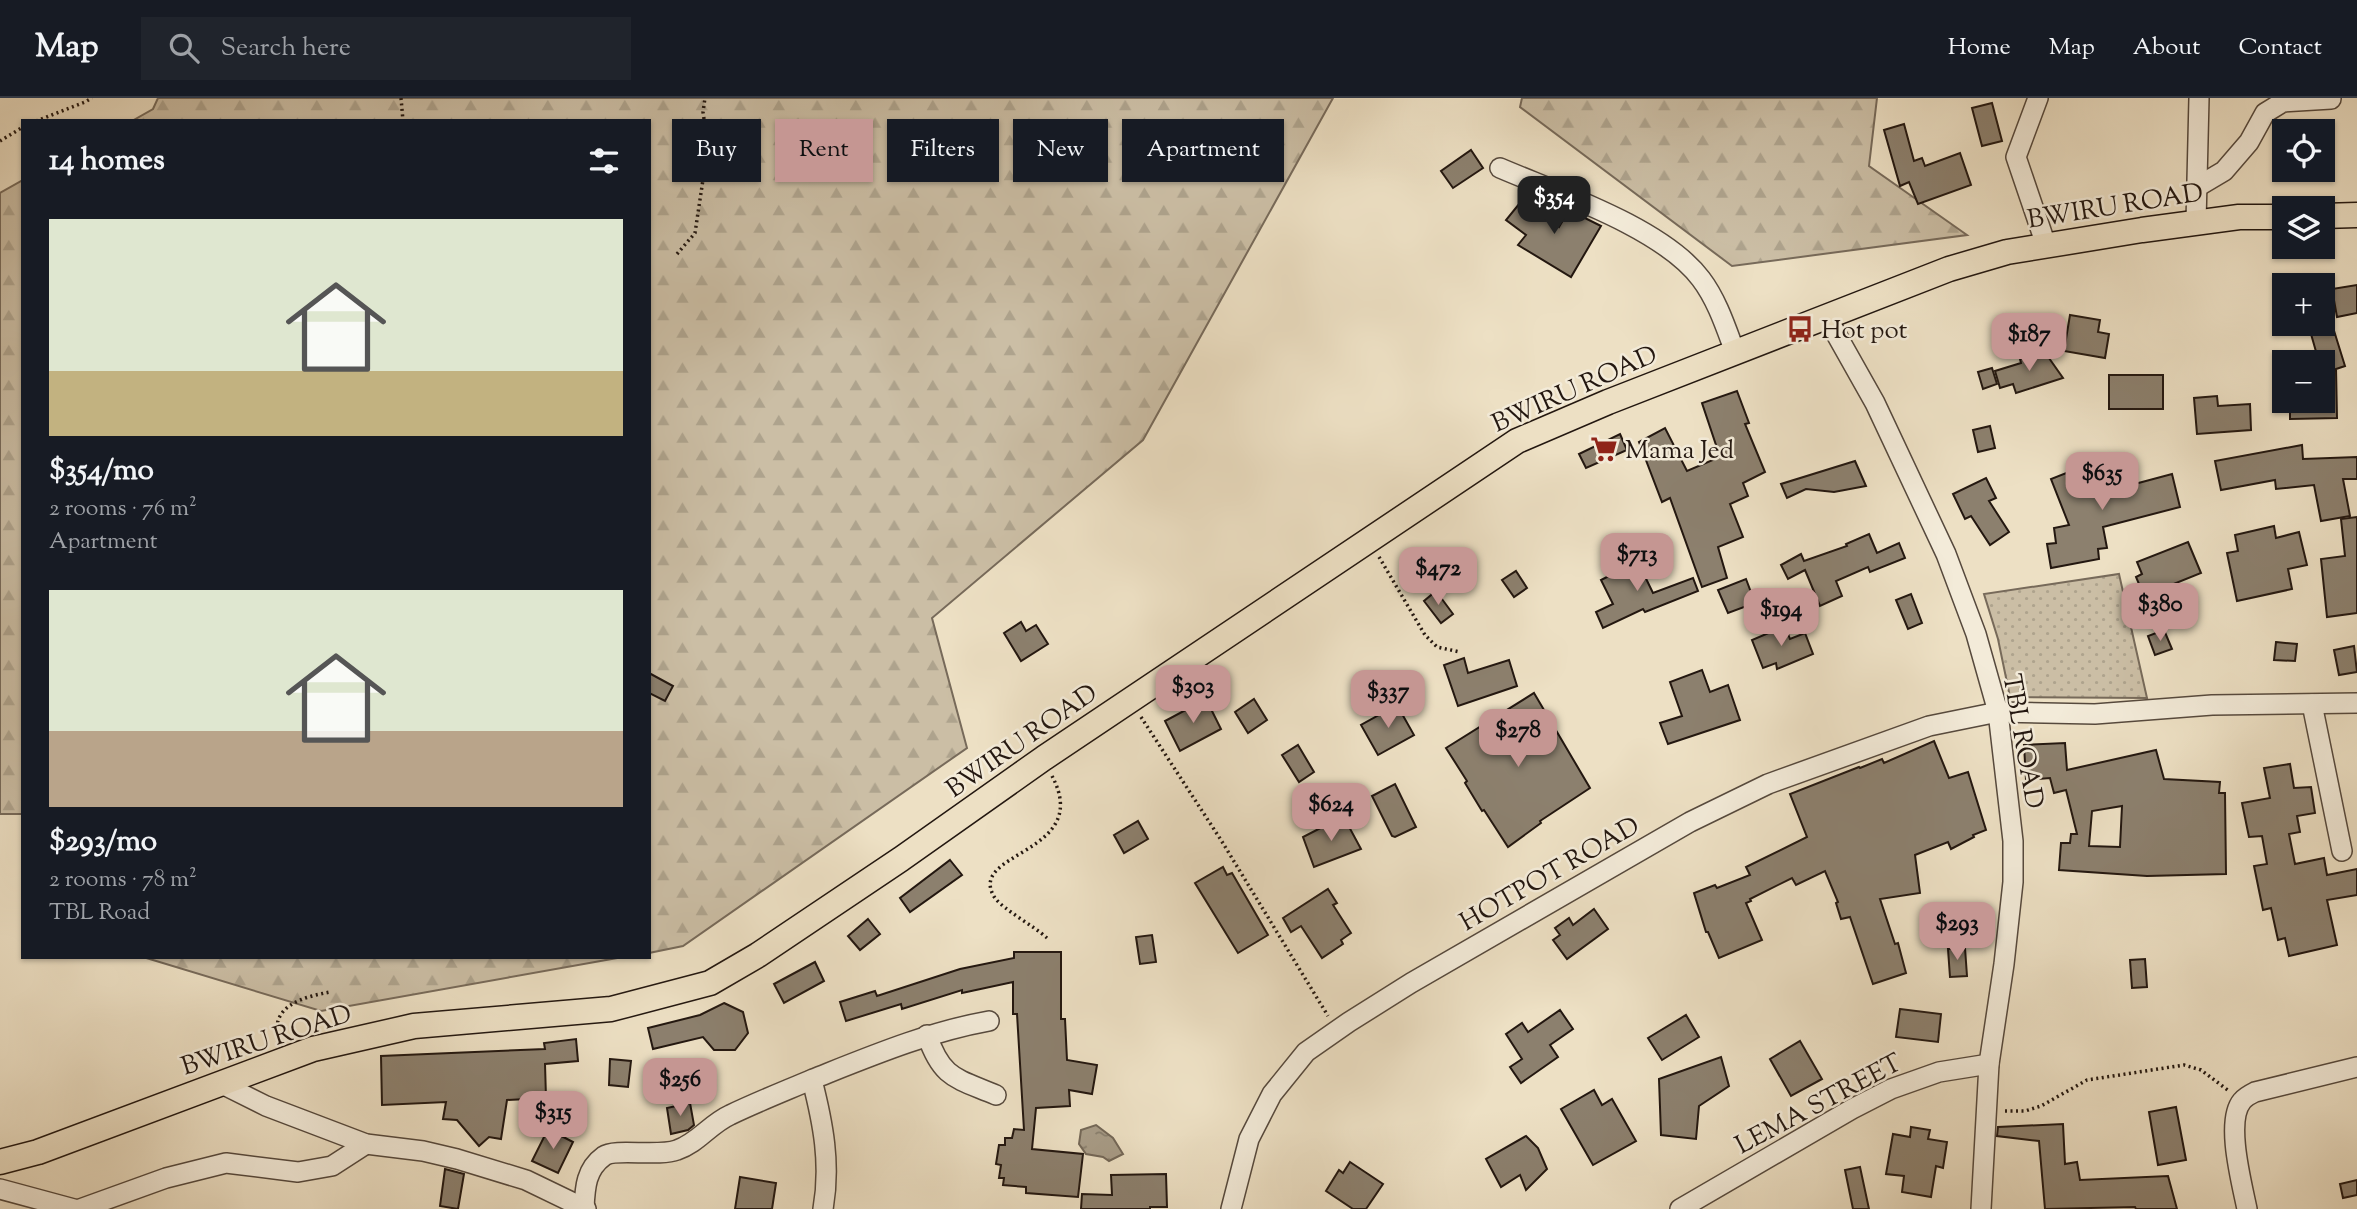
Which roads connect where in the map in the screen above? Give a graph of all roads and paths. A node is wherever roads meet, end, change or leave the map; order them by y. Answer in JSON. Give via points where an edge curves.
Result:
{"nodes":[{"id":1,"x":92,"y":98,"type":"edge"},
{"id":2,"x":401,"y":98,"type":"edge"},
{"id":3,"x":705,"y":98,"type":"edge"},
{"id":4,"x":2038,"y":98,"type":"edge"},
{"id":5,"x":2199,"y":98,"type":"edge"},
{"id":6,"x":2331,"y":99,"type":"edge"},
{"id":7,"x":41,"y":119,"type":"edge"},
{"id":8,"x":404,"y":119,"type":"edge"},
{"id":9,"x":21,"y":128,"type":"edge"},
{"id":10,"x":0,"y":141,"type":"edge"},
{"id":11,"x":1500,"y":168,"type":"dead end"},
{"id":12,"x":2197,"y":187,"type":"junction"},
{"id":13,"x":2357,"y":215,"type":"edge"},
{"id":14,"x":2272,"y":216,"type":"edge"},
{"id":15,"x":2335,"y":216,"type":"edge"},
{"id":16,"x":2196,"y":222,"type":"junction"},
{"id":17,"x":2046,"y":245,"type":"junction"},
{"id":18,"x":677,"y":254,"type":"dead end"},
{"id":19,"x":1826,"y":316,"type":"junction"},
{"id":20,"x":1735,"y":352,"type":"junction"},
{"id":21,"x":1371,"y":540,"type":"junction"},
{"id":22,"x":1460,"y":652,"type":"dead end"},
{"id":23,"x":1130,"y":700,"type":"junction"},
{"id":24,"x":2357,"y":703,"type":"edge"},
{"id":25,"x":2312,"y":704,"type":"junction"},
{"id":26,"x":1998,"y":712,"type":"junction"},
{"id":27,"x":1044,"y":758,"type":"junction"},
{"id":28,"x":2342,"y":851,"type":"dead end"},
{"id":29,"x":1047,"y":938,"type":"dead end"},
{"id":30,"x":330,"y":992,"type":"dead end"},
{"id":31,"x":989,"y":1021,"type":"dead end"},
{"id":32,"x":1337,"y":1030,"type":"junction"},
{"id":33,"x":927,"y":1035,"type":"junction"},
{"id":34,"x":282,"y":1060,"type":"junction"},
{"id":35,"x":1989,"y":1065,"type":"junction"},
{"id":36,"x":2357,"y":1067,"type":"edge"},
{"id":37,"x":811,"y":1080,"type":"junction"},
{"id":38,"x":220,"y":1083,"type":"junction"},
{"id":39,"x":996,"y":1095,"type":"dead end"},
{"id":40,"x":2241,"y":1101,"type":"junction"},
{"id":41,"x":1986,"y":1111,"type":"junction"},
{"id":42,"x":366,"y":1144,"type":"junction"},
{"id":43,"x":0,"y":1162,"type":"edge"},
{"id":44,"x":0,"y":1189,"type":"edge"},
{"id":45,"x":585,"y":1208,"type":"edge"},
{"id":46,"x":75,"y":1209,"type":"edge"},
{"id":47,"x":80,"y":1209,"type":"edge"},
{"id":48,"x":823,"y":1209,"type":"edge"},
{"id":49,"x":1231,"y":1209,"type":"edge"},
{"id":50,"x":1680,"y":1209,"type":"edge"},
{"id":51,"x":1981,"y":1209,"type":"edge"},
{"id":52,"x":2247,"y":1209,"type":"edge"}],
"edges":[{"from":1,"to":7,"type":"path"},
{"from":2,"to":8,"type":"path"},
{"from":3,"to":18,"type":"path","via":[[708,146],[695,233]]},
{"from":4,"to":17,"type":"street","via":[[2016,157]]},
{"from":5,"to":12,"type":"street"},
{"from":6,"to":12,"type":"street","via":[[2283,102],[2274,107],[2224,171]]},
{"from":9,"to":10,"type":"path"},
{"from":11,"to":20,"type":"street","via":[[1623,222],[1682,259],[1702,279]]},
{"from":12,"to":16,"type":"street"},
{"from":13,"to":15,"type":"main road"},
{"from":14,"to":16,"type":"main road","name":"BWIRU ROAD"},
{"from":16,"to":17,"type":"main road","name":"BWIRU ROAD"},
{"from":17,"to":19,"type":"main road","name":"BWIRU ROAD","via":[[1949,268]]},
{"from":19,"to":20,"type":"main road","name":"BWIRU ROAD"},
{"from":19,"to":26,"type":"street","name":"TBL ROAD","via":[[1875,403],[1946,554]]},
{"from":20,"to":21,"type":"main road","name":"BWIRU ROAD","via":[[1517,441]]},
{"from":21,"to":22,"type":"path","via":[[1425,635],[1437,647]]},
{"from":21,"to":23,"type":"main road","name":"BWIRU ROAD"},
{"from":23,"to":27,"type":"main road","name":"BWIRU ROAD"},
{"from":23,"to":32,"type":"path"},
{"from":24,"to":25,"type":"street","name":"HOTPOT ROAD"},
{"from":25,"to":26,"type":"street","name":"HOTPOT ROAD","via":[[2212,705],[2095,714]]},
{"from":25,"to":28,"type":"street"},
{"from":26,"to":32,"type":"street","name":"HOTPOT ROAD","via":[[1929,726],[1768,784],[1690,822]]},
{"from":26,"to":35,"type":"street","name":"TBL ROAD","via":[[2013,841],[2013,882]]},
{"from":27,"to":29,"type":"path","via":[[1061,798],[1056,824],[1028,851],[994,870],[991,891],[998,902]]},
{"from":27,"to":34,"type":"main road","name":"BWIRU ROAD","via":[[891,866],[710,984],[611,1009],[414,1026]]},
{"from":30,"to":34,"type":"path","via":[[302,998],[281,1014],[276,1032]]},
{"from":31,"to":33,"type":"street"},
{"from":32,"to":49,"type":"street","name":"HOTPOT ROAD","via":[[1306,1052],[1272,1094],[1249,1139]]},
{"from":33,"to":37,"type":"street"},
{"from":33,"to":39,"type":"street","via":[[944,1070]]},
{"from":34,"to":38,"type":"main road","name":"BWIRU ROAD"},
{"from":35,"to":41,"type":"street","name":"TBL ROAD"},
{"from":35,"to":50,"type":"street","name":"LEMA STREET","via":[[1939,1072],[1891,1090]]},
{"from":36,"to":40,"type":"street","via":[[2255,1092]]},
{"from":37,"to":45,"type":"street","via":[[726,1117],[696,1142],[677,1150],[660,1155],[608,1153],[595,1163],[585,1181]]},
{"from":37,"to":48,"type":"street","via":[[824,1127]]},
{"from":38,"to":42,"type":"street"},
{"from":38,"to":43,"type":"main road","name":"BWIRU ROAD"},
{"from":40,"to":41,"type":"path","via":[[2201,1070],[2184,1065],[2087,1080],[2025,1111]]},
{"from":40,"to":52,"type":"street","via":[[2235,1121],[2236,1149]]},
{"from":41,"to":51,"type":"street","name":"TBL ROAD"},
{"from":42,"to":45,"type":"street","via":[[457,1159],[526,1180]]},
{"from":42,"to":47,"type":"street","via":[[332,1166],[298,1172],[226,1163],[166,1178]]},
{"from":44,"to":46,"type":"street"}]}
